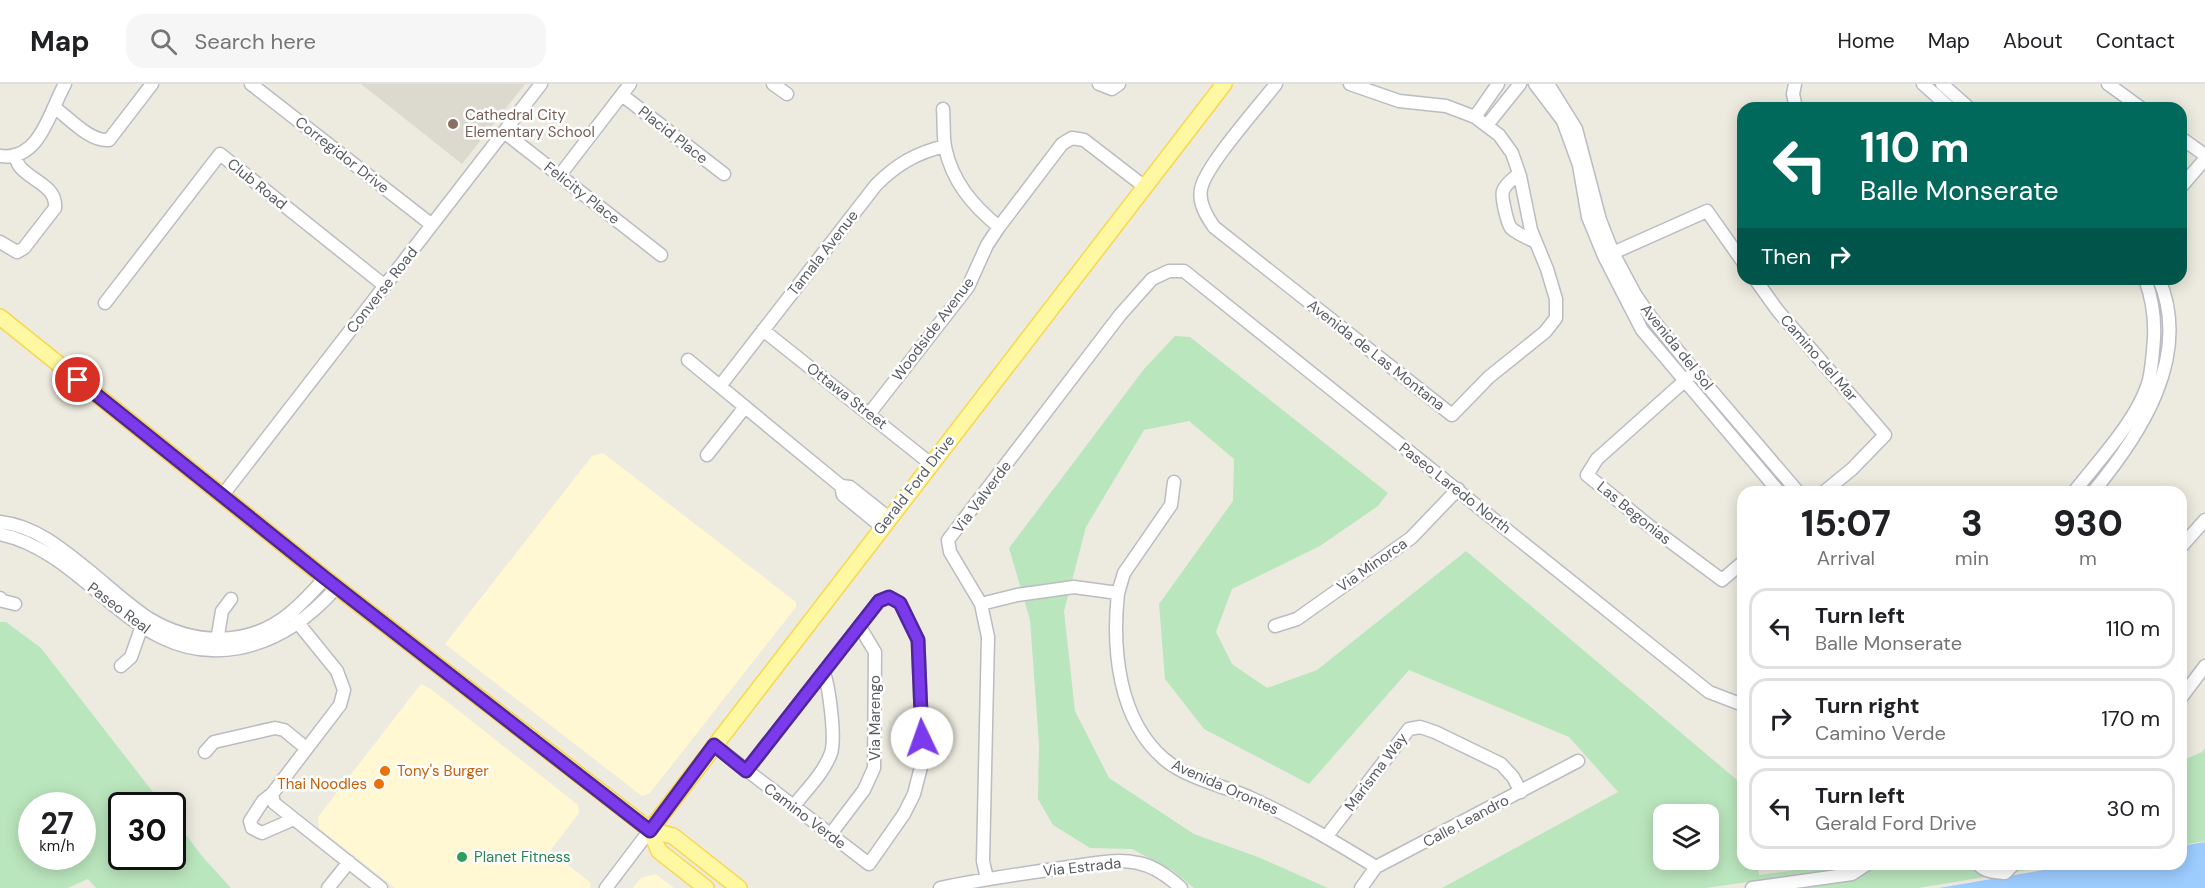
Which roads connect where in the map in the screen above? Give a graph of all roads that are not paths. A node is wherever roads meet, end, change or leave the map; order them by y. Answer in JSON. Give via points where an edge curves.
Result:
{"nodes":[{"id":1,"x":65,"y":84,"type":"edge"},
{"id":2,"x":152,"y":84,"type":"edge"},
{"id":3,"x":251,"y":84,"type":"edge"},
{"id":4,"x":541,"y":84,"type":"edge"},
{"id":5,"x":630,"y":84,"type":"edge"},
{"id":6,"x":773,"y":84,"type":"edge"},
{"id":7,"x":1100,"y":84,"type":"edge"},
{"id":8,"x":1119,"y":84,"type":"edge"},
{"id":9,"x":1224,"y":84,"type":"edge"},
{"id":10,"x":1276,"y":84,"type":"edge"},
{"id":11,"x":1350,"y":84,"type":"edge"},
{"id":12,"x":1498,"y":84,"type":"edge"},
{"id":13,"x":1520,"y":84,"type":"edge"},
{"id":14,"x":1535,"y":84,"type":"edge"},
{"id":15,"x":1548,"y":84,"type":"edge"},
{"id":16,"x":1795,"y":84,"type":"edge"},
{"id":17,"x":1923,"y":84,"type":"edge"},
{"id":18,"x":1942,"y":84,"type":"edge"},
{"id":19,"x":2108,"y":84,"type":"edge"},
{"id":20,"x":787,"y":94,"type":"dead end"},
{"id":21,"x":622,"y":95,"type":"junction"},
{"id":22,"x":1794,"y":102,"type":"edge"},
{"id":23,"x":1943,"y":102,"type":"edge"},
{"id":24,"x":1963,"y":102,"type":"edge"},
{"id":25,"x":2133,"y":102,"type":"edge"},
{"id":26,"x":54,"y":107,"type":"junction"},
{"id":27,"x":943,"y":109,"type":"dead end"},
{"id":28,"x":1475,"y":117,"type":"junction"},
{"id":29,"x":1487,"y":125,"type":"junction"},
{"id":30,"x":504,"y":132,"type":"junction"},
{"id":31,"x":2187,"y":143,"type":"edge"},
{"id":32,"x":945,"y":146,"type":"junction"},
{"id":33,"x":14,"y":155,"type":"junction"},
{"id":34,"x":0,"y":156,"type":"edge"},
{"id":35,"x":2205,"y":157,"type":"edge"},
{"id":36,"x":724,"y":174,"type":"dead end"},
{"id":37,"x":1519,"y":174,"type":"junction"},
{"id":38,"x":560,"y":175,"type":"junction"},
{"id":39,"x":2187,"y":180,"type":"edge"},
{"id":40,"x":1145,"y":187,"type":"junction"},
{"id":41,"x":432,"y":225,"type":"junction"},
{"id":42,"x":999,"y":227,"type":"junction"},
{"id":43,"x":1536,"y":242,"type":"junction"},
{"id":44,"x":4,"y":245,"type":"edge"},
{"id":45,"x":1737,"y":254,"type":"edge"},
{"id":46,"x":661,"y":255,"type":"dead end"},
{"id":47,"x":1608,"y":255,"type":"junction"},
{"id":48,"x":1169,"y":272,"type":"joint"},
{"id":49,"x":1759,"y":285,"type":"edge"},
{"id":50,"x":2147,"y":285,"type":"edge"},
{"id":51,"x":2160,"y":285,"type":"edge"},
{"id":52,"x":385,"y":286,"type":"junction"},
{"id":53,"x":105,"y":303,"type":"dead end"},
{"id":54,"x":0,"y":317,"type":"edge"},
{"id":55,"x":763,"y":330,"type":"junction"},
{"id":56,"x":688,"y":360,"type":"dead end"},
{"id":57,"x":1695,"y":371,"type":"junction"},
{"id":58,"x":1684,"y":380,"type":"junction"},
{"id":59,"x":720,"y":386,"type":"junction"},
{"id":60,"x":745,"y":407,"type":"junction"},
{"id":61,"x":869,"y":414,"type":"junction"},
{"id":62,"x":707,"y":455,"type":"dead end"},
{"id":63,"x":931,"y":464,"type":"junction"},
{"id":64,"x":1174,"y":483,"type":"dead end"},
{"id":65,"x":1774,"y":486,"type":"edge"},
{"id":66,"x":1793,"y":486,"type":"edge"},
{"id":67,"x":1831,"y":486,"type":"edge"},
{"id":68,"x":2079,"y":486,"type":"edge"},
{"id":69,"x":2103,"y":486,"type":"edge"},
{"id":70,"x":1458,"y":489,"type":"junction"},
{"id":71,"x":222,"y":496,"type":"junction"},
{"id":72,"x":2205,"y":520,"type":"edge"},
{"id":73,"x":0,"y":522,"type":"edge"},
{"id":74,"x":886,"y":522,"type":"junction"},
{"id":75,"x":0,"y":534,"type":"edge"},
{"id":76,"x":2187,"y":540,"type":"edge"},
{"id":77,"x":74,"y":566,"type":"junction"},
{"id":78,"x":1737,"y":567,"type":"edge"},
{"id":79,"x":331,"y":582,"type":"junction"},
{"id":80,"x":1118,"y":592,"type":"junction"},
{"id":81,"x":0,"y":598,"type":"edge"},
{"id":82,"x":231,"y":599,"type":"dead end"},
{"id":83,"x":15,"y":604,"type":"dead end"},
{"id":84,"x":981,"y":604,"type":"junction"},
{"id":85,"x":294,"y":618,"type":"junction"},
{"id":86,"x":144,"y":622,"type":"junction"},
{"id":87,"x":1275,"y":626,"type":"dead end"},
{"id":88,"x":860,"y":627,"type":"junction"},
{"id":89,"x":216,"y":645,"type":"junction"},
{"id":90,"x":121,"y":666,"type":"dead end"},
{"id":91,"x":2205,"y":666,"type":"edge"},
{"id":92,"x":824,"y":673,"type":"junction"},
{"id":93,"x":2187,"y":690,"type":"edge"},
{"id":94,"x":1737,"y":703,"type":"edge"},
{"id":95,"x":714,"y":745,"type":"junction"},
{"id":96,"x":306,"y":748,"type":"junction"},
{"id":97,"x":205,"y":752,"type":"dead end"},
{"id":98,"x":1578,"y":761,"type":"dead end"},
{"id":99,"x":746,"y":771,"type":"junction"},
{"id":100,"x":1521,"y":792,"type":"junction"},
{"id":101,"x":272,"y":794,"type":"junction"},
{"id":102,"x":793,"y":807,"type":"junction"},
{"id":103,"x":294,"y":819,"type":"junction"},
{"id":104,"x":650,"y":831,"type":"junction"},
{"id":105,"x":830,"y":835,"type":"junction"},
{"id":106,"x":1326,"y":837,"type":"junction"},
{"id":107,"x":349,"y":862,"type":"junction"},
{"id":108,"x":1376,"y":867,"type":"junction"},
{"id":109,"x":1858,"y":870,"type":"edge"},
{"id":110,"x":987,"y":879,"type":"junction"},
{"id":111,"x":328,"y":888,"type":"edge"},
{"id":112,"x":381,"y":888,"type":"edge"},
{"id":113,"x":606,"y":888,"type":"edge"},
{"id":114,"x":706,"y":888,"type":"edge"},
{"id":115,"x":739,"y":888,"type":"edge"},
{"id":116,"x":940,"y":888,"type":"edge"},
{"id":117,"x":1181,"y":888,"type":"edge"},
{"id":118,"x":1361,"y":888,"type":"edge"},
{"id":119,"x":1752,"y":888,"type":"edge"}],
"edges":[{"from":1,"to":26,"type":"street"},
{"from":2,"to":26,"type":"street","via":[[109,140],[91,136]]},
{"from":3,"to":41,"type":"street","name":"Corregidor Drive"},
{"from":4,"to":30,"type":"street","name":"Converse Road"},
{"from":5,"to":21,"type":"street"},
{"from":6,"to":20,"type":"street"},
{"from":7,"to":8,"type":"street","via":[[1112,89]]},
{"from":9,"to":40,"type":"main road","name":"Gerald Ford Drive"},
{"from":10,"to":43,"type":"street","name":"Avenida de Las Montana","via":[[1210,169],[1200,190],[1204,213],[1214,227],[1452,415],[1556,318],[1556,299]]},
{"from":11,"to":28,"type":"street","name":"Avenida de Las Montana","via":[[1399,101],[1446,106]]},
{"from":12,"to":28,"type":"street"},
{"from":13,"to":29,"type":"street"},
{"from":14,"to":47,"type":"street","name":"Avenida del Sol","via":[[1567,131],[1588,217]]},
{"from":15,"to":47,"type":"street","name":"Avenida del Sol","via":[[1576,129]]},
{"from":16,"to":22,"type":"street"},
{"from":17,"to":23,"type":"street"},
{"from":18,"to":24,"type":"street"},
{"from":19,"to":25,"type":"street"},
{"from":21,"to":36,"type":"street","name":"Placid Place"},
{"from":21,"to":38,"type":"street"},
{"from":26,"to":33,"type":"street","via":[[36,141]]},
{"from":27,"to":32,"type":"street"},
{"from":28,"to":29,"type":"street","name":"Avenida de Las Montana"},
{"from":29,"to":37,"type":"street","name":"Avenida de Las Montana","via":[[1512,153]]},
{"from":30,"to":38,"type":"street","name":"Felicity Place"},
{"from":30,"to":41,"type":"street","name":"Converse Road"},
{"from":31,"to":35,"type":"street"},
{"from":32,"to":42,"type":"street","via":[[966,195]]},
{"from":32,"to":55,"type":"street","name":"Tamala Avenue","via":[[908,158],[876,184]]},
{"from":33,"to":34,"type":"street"},
{"from":33,"to":44,"type":"street","via":[[20,167],[52,192],[56,200],[55,208],[24,248],[17,252]]},
{"from":35,"to":39,"type":"street"},
{"from":37,"to":43,"type":"street","name":"Avenida de Las Montana"},
{"from":37,"to":43,"type":"street","via":[[1502,193],[1508,223]]},
{"from":38,"to":46,"type":"street","name":"Felicity Place"},
{"from":40,"to":42,"type":"street","name":"Woodside Avenue","via":[[1084,140],[1072,138],[1062,144]]},
{"from":40,"to":63,"type":"main road","name":"Gerald Ford Drive"},
{"from":41,"to":52,"type":"street","name":"Converse Road"},
{"from":42,"to":61,"type":"street","name":"Woodside Avenue","via":[[968,286]]},
{"from":45,"to":47,"type":"street","via":[[1707,211]]},
{"from":47,"to":57,"type":"street","name":"Avenida del Sol"},
{"from":47,"to":58,"type":"street","name":"Avenida del Sol","via":[[1642,330]]},
{"from":48,"to":70,"type":"street","name":"Paseo Laredo North","via":[[1184,271]]},
{"from":48,"to":84,"type":"street","name":"Via Valverde","via":[[1152,279],[1120,315],[948,540],[950,552]]},
{"from":49,"to":67,"type":"street","name":"Camino del Mar","via":[[1885,435]]},
{"from":50,"to":68,"type":"street","via":[[2155,323],[2149,381],[2131,418]]},
{"from":51,"to":69,"type":"street","via":[[2168,327],[2160,386],[2138,431]]},
{"from":52,"to":53,"type":"street","name":"Club Road","via":[[220,154]]},
{"from":52,"to":71,"type":"street","name":"Converse Road"},
{"from":54,"to":71,"type":"main road"},
{"from":55,"to":59,"type":"street","name":"Tamala Avenue"},
{"from":55,"to":61,"type":"street","name":"Ottawa Street"},
{"from":56,"to":59,"type":"street"},
{"from":57,"to":58,"type":"street","name":"Las Begonias"},
{"from":57,"to":66,"type":"street","name":"Avenida del Sol"},
{"from":58,"to":65,"type":"street","name":"Avenida del Sol"},
{"from":58,"to":78,"type":"street","name":"Las Begonias","via":[[1597,459],[1587,475],[1722,580]]},
{"from":59,"to":60,"type":"street"},
{"from":60,"to":62,"type":"street"},
{"from":60,"to":74,"type":"street","via":[[841,486],[843,495],[853,496]]},
{"from":61,"to":63,"type":"street","name":"Ottawa Street"},
{"from":63,"to":74,"type":"main road","name":"Gerald Ford Drive"},
{"from":64,"to":80,"type":"street","name":"Avenida Orontes","via":[[1171,505],[1124,573]]},
{"from":70,"to":87,"type":"street","name":"Via Minorca","via":[[1411,538],[1297,619]]},
{"from":70,"to":94,"type":"street","name":"Paseo Laredo North","via":[[1709,693]]},
{"from":71,"to":79,"type":"main road"},
{"from":72,"to":76,"type":"street"},
{"from":73,"to":77,"type":"street","name":"Paseo Real","via":[[49,539]]},
{"from":74,"to":95,"type":"main road","name":"Gerald Ford Drive"},
{"from":75,"to":77,"type":"street","name":"Paseo Real","via":[[22,540]]},
{"from":77,"to":86,"type":"street","name":"Paseo Real"},
{"from":79,"to":85,"type":"street","name":"Paseo Real"},
{"from":79,"to":104,"type":"main road"},
{"from":80,"to":84,"type":"street","via":[[1074,587]]},
{"from":80,"to":106,"type":"street","name":"Avenida Orontes","via":[[1115,620],[1122,688],[1131,717],[1152,746],[1180,769],[1250,797]]},
{"from":81,"to":83,"type":"street"},
{"from":82,"to":89,"type":"street","via":[[222,611]]},
{"from":84,"to":110,"type":"street","name":"Via Valverde","via":[[988,637],[983,861]]},
{"from":85,"to":89,"type":"street","name":"Paseo Real","via":[[273,638],[260,643]]},
{"from":85,"to":96,"type":"street","via":[[337,671],[344,690],[340,705]]},
{"from":86,"to":89,"type":"street","name":"Paseo Real","via":[[162,639],[174,644]]},
{"from":86,"to":90,"type":"street","via":[[131,657]]},
{"from":88,"to":92,"type":"street"},
{"from":88,"to":105,"type":"street","name":"Via Marengo","via":[[875,652],[874,768],[864,790]]},
{"from":88,"to":105,"type":"street","name":"Camino Verde","via":[[879,601],[889,597],[900,603],[918,640],[921,767],[904,814],[869,864]]},
{"from":91,"to":93,"type":"street"},
{"from":92,"to":99,"type":"street"},
{"from":92,"to":102,"type":"street","via":[[829,688],[832,750],[823,769]]},
{"from":95,"to":99,"type":"street","name":"Camino Verde"},
{"from":95,"to":104,"type":"main road","name":"Gerald Ford Drive"},
{"from":96,"to":97,"type":"street","via":[[284,729],[275,728],[214,742]]},
{"from":96,"to":101,"type":"street"},
{"from":98,"to":100,"type":"street","name":"Calle Leandro"},
{"from":99,"to":102,"type":"street","name":"Camino Verde"},
{"from":100,"to":106,"type":"street","name":"Marisma Way","via":[[1502,764],[1435,732],[1420,727],[1409,729]]},
{"from":100,"to":108,"type":"street","name":"Calle Leandro"},
{"from":101,"to":103,"type":"street","via":[[274,803]]},
{"from":101,"to":103,"type":"street","via":[[250,821],[252,828],[261,833]]},
{"from":102,"to":105,"type":"street","name":"Camino Verde"},
{"from":103,"to":107,"type":"street"},
{"from":104,"to":113,"type":"street","name":"Gerald Ford Drive"},
{"from":104,"to":114,"type":"main road","via":[[659,850]]},
{"from":104,"to":115,"type":"main road","via":[[673,836]]},
{"from":106,"to":108,"type":"street","name":"Avenida Orontes"},
{"from":107,"to":111,"type":"street"},
{"from":107,"to":112,"type":"street"},
{"from":108,"to":118,"type":"street","name":"Calle Leandro"},
{"from":109,"to":119,"type":"street"},
{"from":110,"to":116,"type":"street","name":"Via Estrada"},
{"from":110,"to":117,"type":"street","name":"Via Estrada","via":[[1114,861],[1137,862],[1153,867]]}]}
